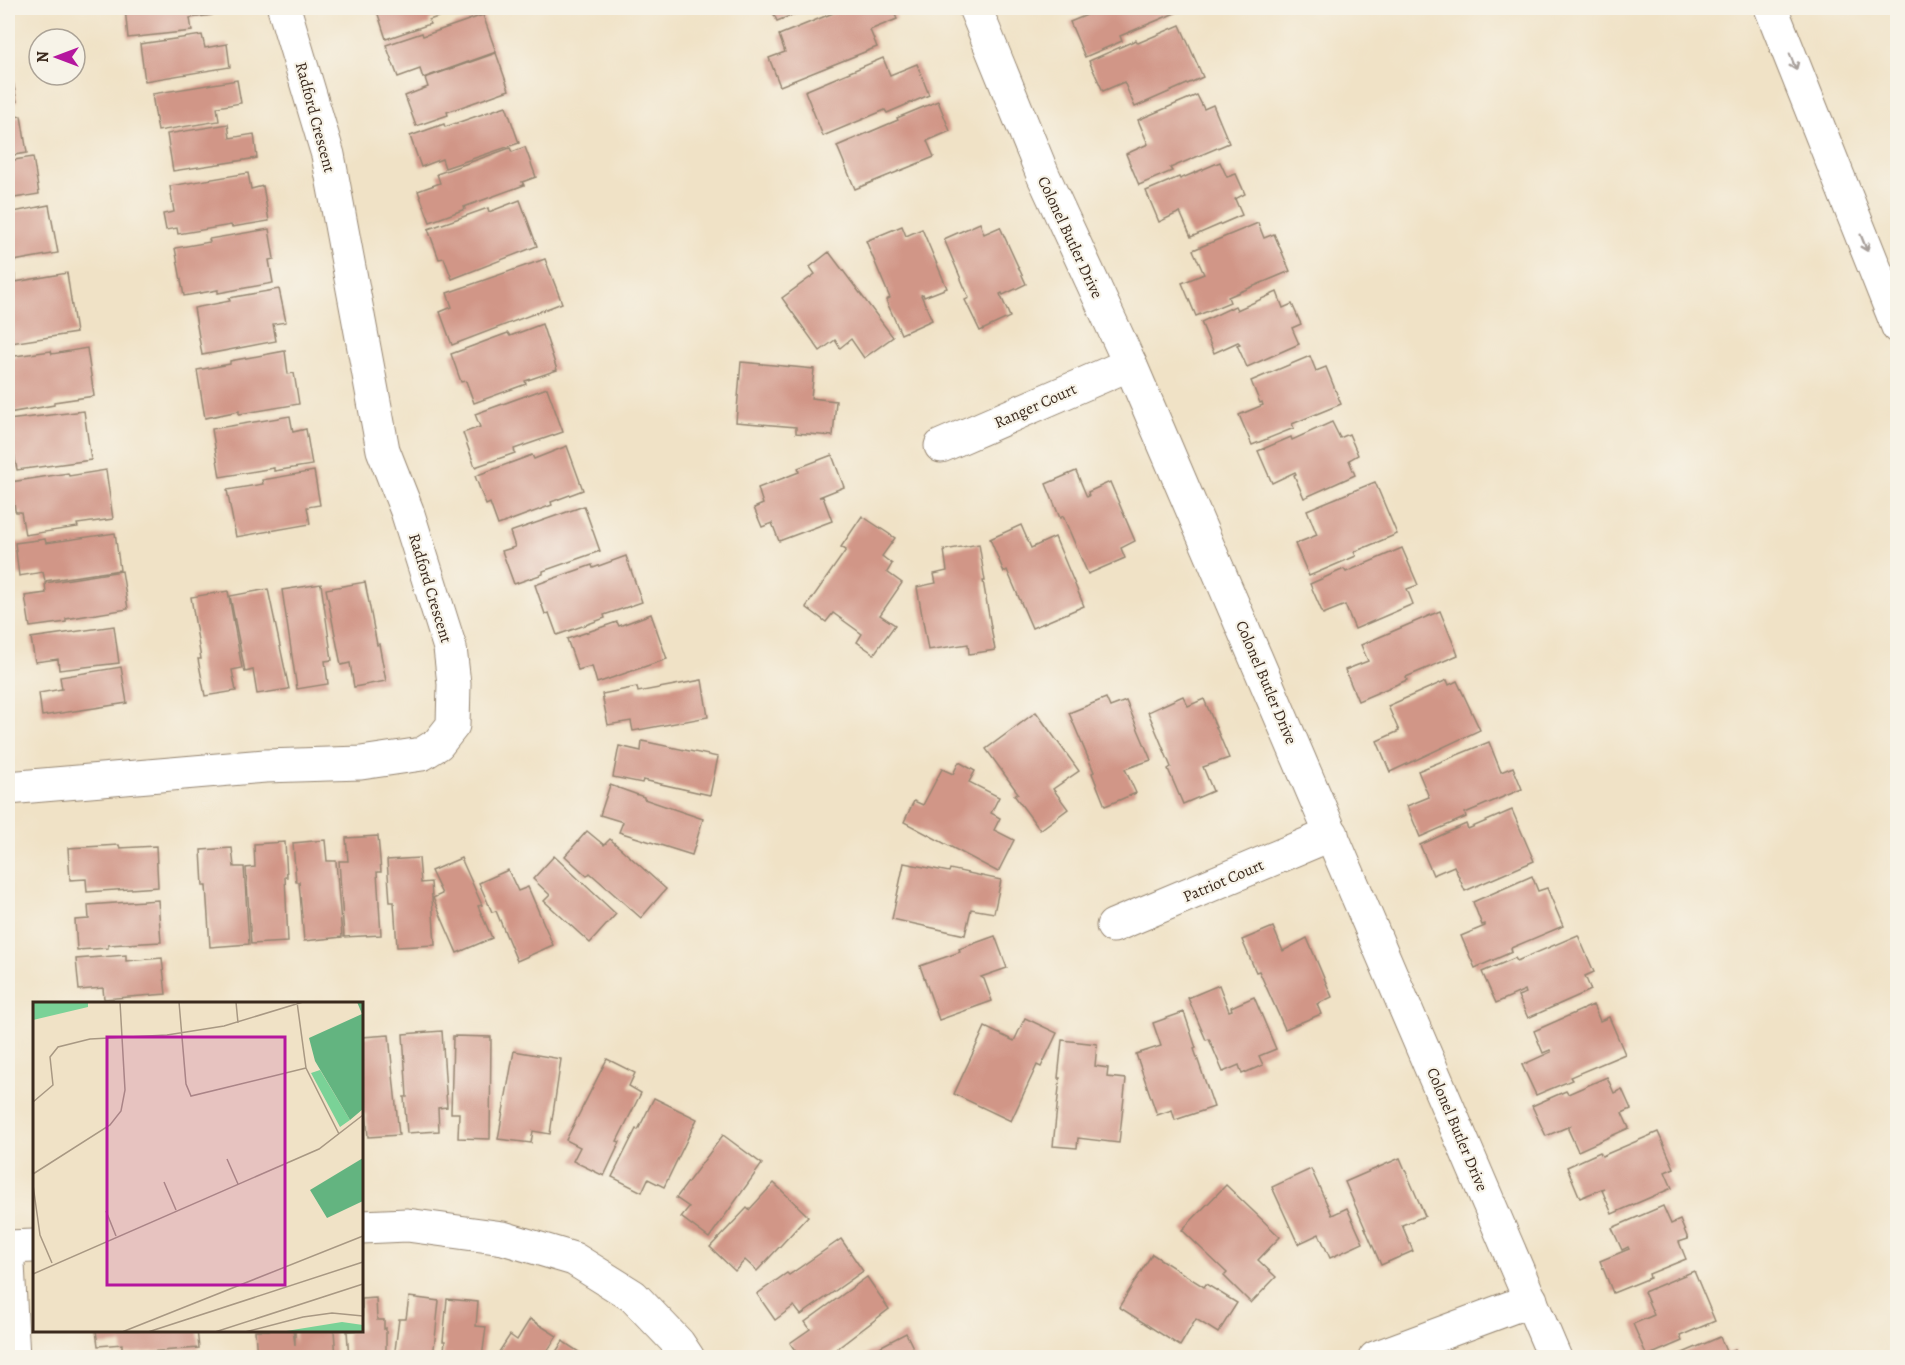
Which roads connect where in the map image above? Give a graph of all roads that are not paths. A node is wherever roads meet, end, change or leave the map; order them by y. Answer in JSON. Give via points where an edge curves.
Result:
{"nodes":[{"id":1,"x":284,"y":8,"type":"edge"},
{"id":2,"x":975,"y":8,"type":"edge"},
{"id":3,"x":1771,"y":8,"type":"edge"},
{"id":4,"x":1898,"y":327,"type":"edge"},
{"id":5,"x":1130,"y":364,"type":"junction"},
{"id":6,"x":941,"y":447,"type":"dead end"},
{"id":7,"x":8,"y":788,"type":"edge"},
{"id":8,"x":1332,"y":834,"type":"junction"},
{"id":9,"x":1113,"y":926,"type":"dead end"},
{"id":10,"x":363,"y":1227,"type":"edge"},
{"id":11,"x":33,"y":1246,"type":"edge"},
{"id":12,"x":8,"y":1247,"type":"edge"},
{"id":13,"x":8,"y":1264,"type":"edge"},
{"id":14,"x":1530,"y":1300,"type":"junction"},
{"id":15,"x":13,"y":1358,"type":"edge"},
{"id":16,"x":688,"y":1358,"type":"edge"},
{"id":17,"x":1375,"y":1358,"type":"edge"},
{"id":18,"x":1555,"y":1358,"type":"edge"}],
"edges":[{"from":1,"to":7,"type":"main road","name":"Radford Crescent","via":[[328,154],[383,450],[407,511],[450,648],[453,724],[438,744],[422,754],[361,763],[265,766]]},
{"from":2,"to":5,"type":"main road","name":"Colonel Butler Drive","via":[[1043,175]]},
{"from":3,"to":4,"type":"main road","one_way":true},
{"from":5,"to":6,"type":"main road","name":"Ranger Court"},
{"from":5,"to":8,"type":"main road","name":"Colonel Butler Drive"},
{"from":8,"to":9,"type":"main road","name":"Patriot Court"},
{"from":8,"to":14,"type":"main road","name":"Colonel Butler Drive"},
{"from":10,"to":16,"type":"main road","via":[[407,1225],[503,1238],[574,1259],[633,1296],[678,1342]]},
{"from":11,"to":12,"type":"main road"},
{"from":13,"to":15,"type":"main road"},
{"from":14,"to":17,"type":"main road"},
{"from":14,"to":18,"type":"main road","name":"Colonel Butler Drive"}]}
